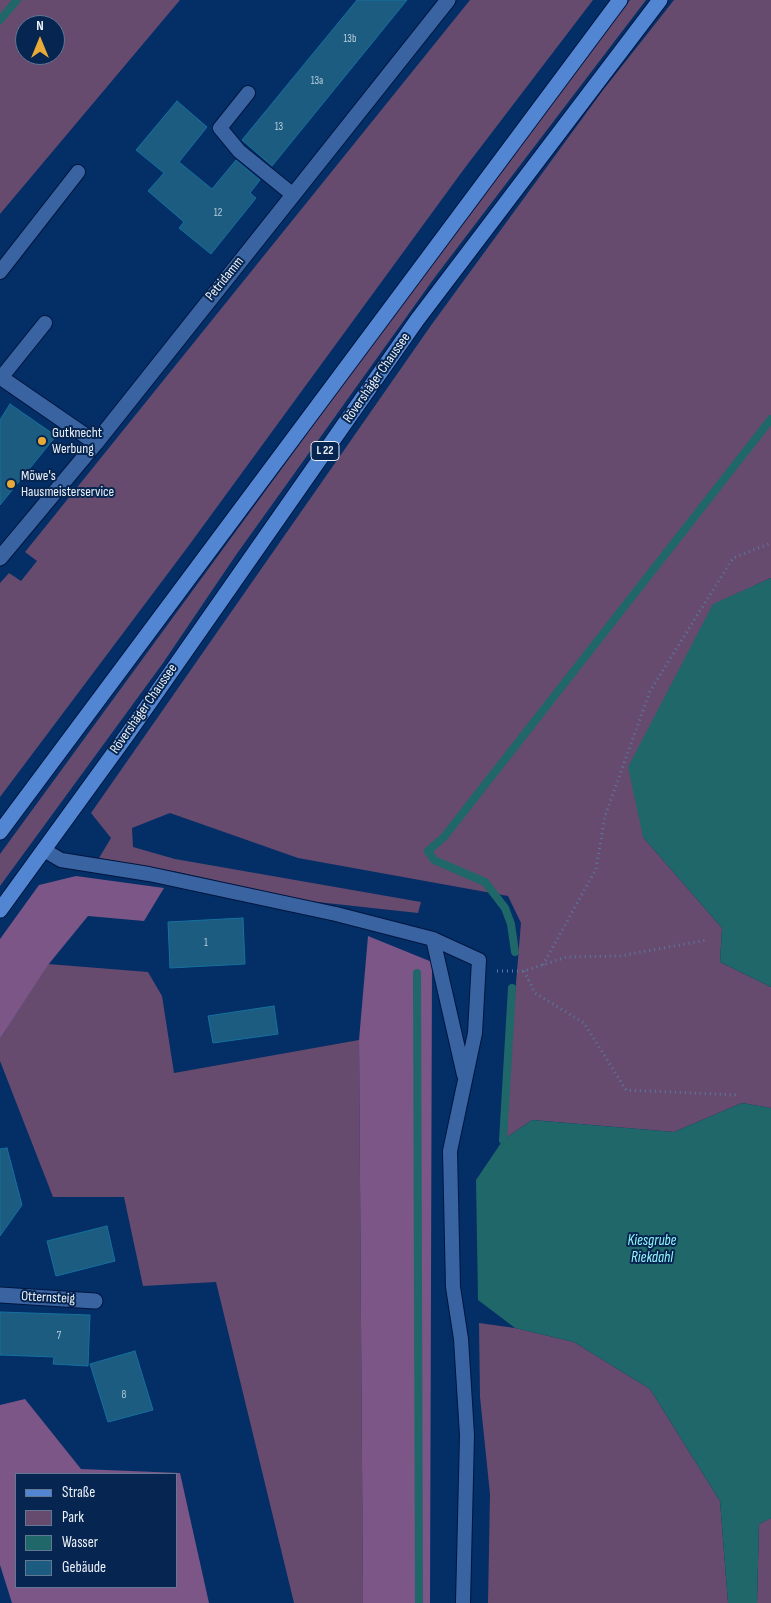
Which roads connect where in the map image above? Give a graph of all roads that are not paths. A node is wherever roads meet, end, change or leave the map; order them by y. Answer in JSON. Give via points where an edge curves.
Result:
{"nodes":[{"id":1,"x":448,"y":0,"type":"edge"},
{"id":2,"x":620,"y":0,"type":"edge"},
{"id":3,"x":660,"y":0,"type":"edge"},
{"id":4,"x":248,"y":92,"type":"dead end"},
{"id":5,"x":78,"y":172,"type":"dead end"},
{"id":6,"x":292,"y":194,"type":"junction"},
{"id":7,"x":0,"y":272,"type":"edge"},
{"id":8,"x":45,"y":323,"type":"dead end"},
{"id":9,"x":0,"y":378,"type":"edge"},
{"id":10,"x":96,"y":443,"type":"junction"},
{"id":11,"x":0,"y":558,"type":"edge"},
{"id":12,"x":0,"y":832,"type":"edge"},
{"id":13,"x":44,"y":850,"type":"junction"},
{"id":14,"x":0,"y":910,"type":"edge"},
{"id":15,"x":432,"y":939,"type":"junction"},
{"id":16,"x":465,"y":1078,"type":"junction"},
{"id":17,"x":0,"y":1296,"type":"edge"},
{"id":18,"x":95,"y":1301,"type":"dead end"},
{"id":19,"x":463,"y":1603,"type":"edge"}],
"edges":[{"from":1,"to":6,"type":"street","name":"Petridamm"},
{"from":2,"to":12,"type":"main road","number":"L 22"},
{"from":3,"to":13,"type":"main road","name":"Rövershäger Chaussee","number":"L 22","via":[[417,320]]},
{"from":4,"to":6,"type":"lane","via":[[220,128],[239,151]]},
{"from":5,"to":7,"type":"lane"},
{"from":6,"to":10,"type":"street","name":"Petridamm"},
{"from":8,"to":9,"type":"lane"},
{"from":9,"to":10,"type":"street"},
{"from":10,"to":11,"type":"street","name":"Petridamm"},
{"from":13,"to":14,"type":"main road","name":"Rövershäger Chaussee","number":"L 22"},
{"from":13,"to":15,"type":"lane","via":[[61,860],[149,874],[336,914]]},
{"from":15,"to":16,"type":"lane"},
{"from":15,"to":16,"type":"lane","via":[[479,960],[475,1033]]},
{"from":16,"to":19,"type":"lane","via":[[450,1151],[453,1286],[462,1339],[466,1435]]},
{"from":17,"to":18,"type":"street","name":"Otternsteig"}]}
